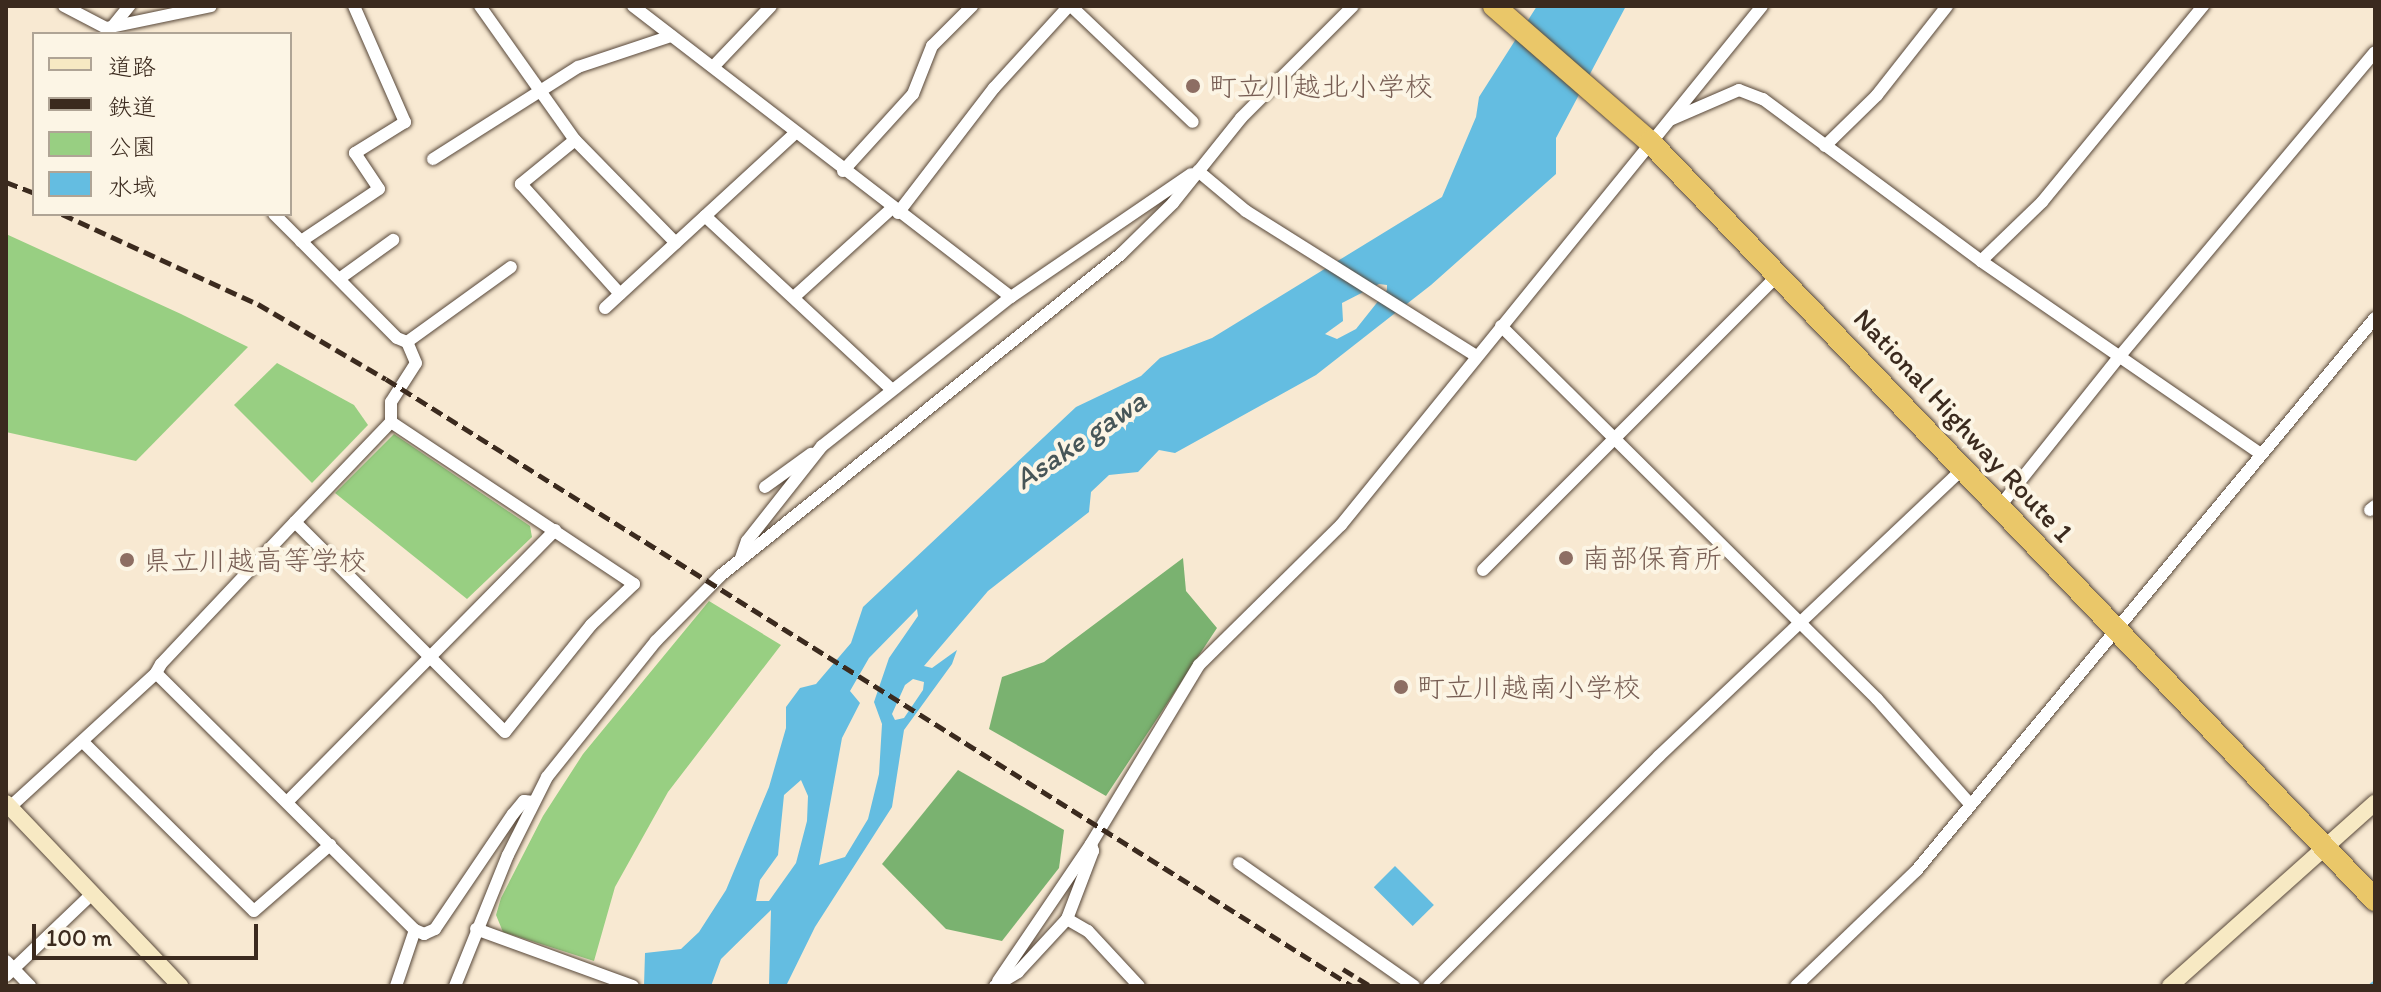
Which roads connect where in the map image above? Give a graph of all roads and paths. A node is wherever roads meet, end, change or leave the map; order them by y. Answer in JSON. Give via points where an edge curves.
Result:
{"nodes":[{"id":1,"x":64,"y":6,"type":"edge"},
{"id":2,"x":129,"y":6,"type":"edge"},
{"id":3,"x":211,"y":6,"type":"edge"},
{"id":4,"x":354,"y":6,"type":"edge"},
{"id":5,"x":480,"y":6,"type":"edge"},
{"id":6,"x":633,"y":6,"type":"edge"},
{"id":7,"x":972,"y":6,"type":"edge"},
{"id":8,"x":1070,"y":6,"type":"edge"},
{"id":9,"x":1353,"y":6,"type":"edge"},
{"id":10,"x":1494,"y":6,"type":"edge"},
{"id":11,"x":1762,"y":6,"type":"edge"},
{"id":12,"x":1947,"y":6,"type":"edge"},
{"id":13,"x":2203,"y":6,"type":"edge"},
{"id":14,"x":764,"y":8,"type":"edge"},
{"id":15,"x":113,"y":26,"type":"junction"},
{"id":16,"x":671,"y":36,"type":"junction"},
{"id":17,"x":2375,"y":52,"type":"edge"},
{"id":18,"x":713,"y":67,"type":"junction"},
{"id":19,"x":541,"y":90,"type":"junction"},
{"id":20,"x":1193,"y":122,"type":"dead end"},
{"id":21,"x":1665,"y":123,"type":"junction"},
{"id":22,"x":795,"y":133,"type":"junction"},
{"id":23,"x":575,"y":140,"type":"junction"},
{"id":24,"x":1650,"y":142,"type":"junction"},
{"id":25,"x":1825,"y":146,"type":"junction"},
{"id":26,"x":433,"y":159,"type":"dead end"},
{"id":27,"x":843,"y":171,"type":"junction"},
{"id":28,"x":1198,"y":171,"type":"junction"},
{"id":29,"x":895,"y":211,"type":"junction"},
{"id":30,"x":276,"y":216,"type":"edge"},
{"id":31,"x":705,"y":216,"type":"junction"},
{"id":32,"x":393,"y":240,"type":"dead end"},
{"id":33,"x":301,"y":241,"type":"junction"},
{"id":34,"x":676,"y":243,"type":"junction"},
{"id":35,"x":1981,"y":261,"type":"junction"},
{"id":36,"x":511,"y":267,"type":"dead end"},
{"id":37,"x":1779,"y":274,"type":"junction"},
{"id":38,"x":339,"y":279,"type":"junction"},
{"id":39,"x":620,"y":294,"type":"junction"},
{"id":40,"x":794,"y":297,"type":"junction"},
{"id":41,"x":1011,"y":297,"type":"junction"},
{"id":42,"x":605,"y":308,"type":"dead end"},
{"id":43,"x":2375,"y":318,"type":"edge"},
{"id":44,"x":1501,"y":326,"type":"junction"},
{"id":45,"x":407,"y":342,"type":"junction"},
{"id":46,"x":1476,"y":356,"type":"junction"},
{"id":47,"x":2119,"y":357,"type":"junction"},
{"id":48,"x":892,"y":390,"type":"junction"},
{"id":49,"x":391,"y":422,"type":"junction"},
{"id":50,"x":1615,"y":440,"type":"junction"},
{"id":51,"x":822,"y":446,"type":"junction"},
{"id":52,"x":2259,"y":453,"type":"junction"},
{"id":53,"x":1964,"y":468,"type":"junction"},
{"id":54,"x":765,"y":487,"type":"dead end"},
{"id":55,"x":2000,"y":506,"type":"junction"},
{"id":56,"x":295,"y":522,"type":"junction"},
{"id":57,"x":555,"y":530,"type":"junction"},
{"id":58,"x":741,"y":560,"type":"junction"},
{"id":59,"x":1483,"y":570,"type":"dead end"},
{"id":60,"x":1800,"y":621,"type":"junction"},
{"id":61,"x":2114,"y":628,"type":"junction"},
{"id":62,"x":430,"y":657,"type":"junction"},
{"id":63,"x":156,"y":673,"type":"junction"},
{"id":64,"x":83,"y":742,"type":"junction"},
{"id":65,"x":287,"y":802,"type":"junction"},
{"id":66,"x":534,"y":802,"type":"junction"},
{"id":67,"x":2375,"y":803,"type":"edge"},
{"id":68,"x":1970,"y":804,"type":"junction"},
{"id":69,"x":8,"y":805,"type":"edge"},
{"id":70,"x":1091,"y":844,"type":"junction"},
{"id":71,"x":330,"y":845,"type":"junction"},
{"id":72,"x":2324,"y":845,"type":"junction"},
{"id":73,"x":1239,"y":863,"type":"dead end"},
{"id":74,"x":93,"y":893,"type":"junction"},
{"id":75,"x":2375,"y":900,"type":"edge"},
{"id":76,"x":1067,"y":919,"type":"junction"},
{"id":77,"x":476,"y":929,"type":"junction"},
{"id":78,"x":415,"y":930,"type":"junction"},
{"id":79,"x":8,"y":969,"type":"edge"},
{"id":80,"x":996,"y":985,"type":"edge"},
{"id":81,"x":30,"y":986,"type":"edge"},
{"id":82,"x":180,"y":986,"type":"edge"},
{"id":83,"x":396,"y":986,"type":"edge"},
{"id":84,"x":455,"y":986,"type":"edge"},
{"id":85,"x":633,"y":986,"type":"edge"},
{"id":86,"x":1139,"y":986,"type":"edge"},
{"id":87,"x":1414,"y":986,"type":"edge"},
{"id":88,"x":1429,"y":986,"type":"edge"},
{"id":89,"x":1796,"y":986,"type":"edge"},
{"id":90,"x":2170,"y":986,"type":"edge"}],
"edges":[{"from":1,"to":15,"type":"street","via":[[98,27]]},
{"from":2,"to":15,"type":"street"},
{"from":3,"to":15,"type":"street"},
{"from":4,"to":33,"type":"street","via":[[405,122],[355,153],[379,189]]},
{"from":5,"to":19,"type":"street"},
{"from":6,"to":16,"type":"street"},
{"from":7,"to":27,"type":"street","via":[[932,46],[913,94]]},
{"from":8,"to":20,"type":"street"},
{"from":8,"to":29,"type":"street","via":[[994,88]]},
{"from":9,"to":28,"type":"street","via":[[1241,118]]},
{"from":10,"to":24,"type":"highway","name":"National Highway Route 1"},
{"from":11,"to":21,"type":"street"},
{"from":12,"to":25,"type":"street","via":[[1877,95]]},
{"from":13,"to":35,"type":"street","via":[[2042,202]]},
{"from":14,"to":18,"type":"street"},
{"from":16,"to":18,"type":"street"},
{"from":16,"to":19,"type":"street","via":[[578,67]]},
{"from":17,"to":47,"type":"street"},
{"from":18,"to":22,"type":"street"},
{"from":19,"to":23,"type":"street"},
{"from":19,"to":26,"type":"street"},
{"from":21,"to":24,"type":"street"},
{"from":21,"to":25,"type":"street","via":[[1739,90],[1763,99]]},
{"from":22,"to":27,"type":"street"},
{"from":22,"to":31,"type":"street"},
{"from":23,"to":34,"type":"street"},
{"from":23,"to":39,"type":"street","via":[[521,184]]},
{"from":24,"to":37,"type":"highway","name":"National Highway Route 1"},
{"from":24,"to":44,"type":"street"},
{"from":25,"to":35,"type":"street"},
{"from":27,"to":29,"type":"street"},
{"from":28,"to":41,"type":"street"},
{"from":28,"to":46,"type":"street","via":[[1246,211]]},
{"from":28,"to":58,"type":"street","via":[[1173,203],[1110,263]]},
{"from":29,"to":40,"type":"street"},
{"from":29,"to":41,"type":"street"},
{"from":30,"to":33,"type":"street"},
{"from":31,"to":34,"type":"street"},
{"from":31,"to":40,"type":"street"},
{"from":32,"to":38,"type":"street"},
{"from":33,"to":38,"type":"street"},
{"from":34,"to":39,"type":"street"},
{"from":35,"to":47,"type":"street"},
{"from":36,"to":45,"type":"street"},
{"from":37,"to":50,"type":"street"},
{"from":37,"to":53,"type":"highway","name":"National Highway Route 1"},
{"from":38,"to":45,"type":"street"},
{"from":39,"to":42,"type":"street"},
{"from":40,"to":48,"type":"street"},
{"from":41,"to":48,"type":"street"},
{"from":43,"to":52,"type":"street"},
{"from":44,"to":46,"type":"street"},
{"from":44,"to":50,"type":"street"},
{"from":45,"to":49,"type":"street","via":[[416,363],[391,402]]},
{"from":46,"to":70,"type":"street","via":[[1341,525],[1199,665]]},
{"from":47,"to":52,"type":"street"},
{"from":47,"to":55,"type":"street"},
{"from":48,"to":51,"type":"street"},
{"from":49,"to":56,"type":"street"},
{"from":49,"to":57,"type":"street"},
{"from":50,"to":59,"type":"street"},
{"from":50,"to":60,"type":"street"},
{"from":51,"to":54,"type":"street"},
{"from":51,"to":58,"type":"street","via":[[747,541]]},
{"from":52,"to":61,"type":"street"},
{"from":53,"to":55,"type":"highway","name":"National Highway Route 1"},
{"from":53,"to":60,"type":"street"},
{"from":55,"to":61,"type":"highway","name":"National Highway Route 1"},
{"from":56,"to":62,"type":"street"},
{"from":56,"to":63,"type":"street"},
{"from":57,"to":62,"type":"street"},
{"from":57,"to":62,"type":"street","via":[[634,584],[591,625],[505,732]]},
{"from":58,"to":66,"type":"street","via":[[693,602],[619,684],[558,758]]},
{"from":60,"to":68,"type":"street"},
{"from":60,"to":88,"type":"street"},
{"from":61,"to":68,"type":"street"},
{"from":61,"to":72,"type":"highway","name":"National Highway Route 1"},
{"from":62,"to":65,"type":"street"},
{"from":63,"to":64,"type":"street"},
{"from":63,"to":65,"type":"street"},
{"from":64,"to":69,"type":"street"},
{"from":64,"to":71,"type":"street","via":[[254,911]]},
{"from":65,"to":71,"type":"street"},
{"from":66,"to":77,"type":"street"},
{"from":66,"to":78,"type":"street","via":[[524,801],[513,814],[435,929],[424,934]]},
{"from":67,"to":72,"type":"street"},
{"from":68,"to":89,"type":"street","via":[[1916,871]]},
{"from":69,"to":74,"type":"street"},
{"from":70,"to":76,"type":"street","via":[[1093,851]]},
{"from":70,"to":80,"type":"street"},
{"from":71,"to":78,"type":"street"},
{"from":72,"to":75,"type":"highway","name":"National Highway Route 1"},
{"from":72,"to":90,"type":"street"},
{"from":73,"to":87,"type":"street"},
{"from":74,"to":79,"type":"street"},
{"from":74,"to":82,"type":"street"},
{"from":76,"to":80,"type":"street","via":[[1018,972]]},
{"from":76,"to":86,"type":"street","via":[[1088,931]]},
{"from":77,"to":84,"type":"street"},
{"from":77,"to":85,"type":"street"},
{"from":78,"to":83,"type":"street"},
{"from":79,"to":81,"type":"street"}]}
